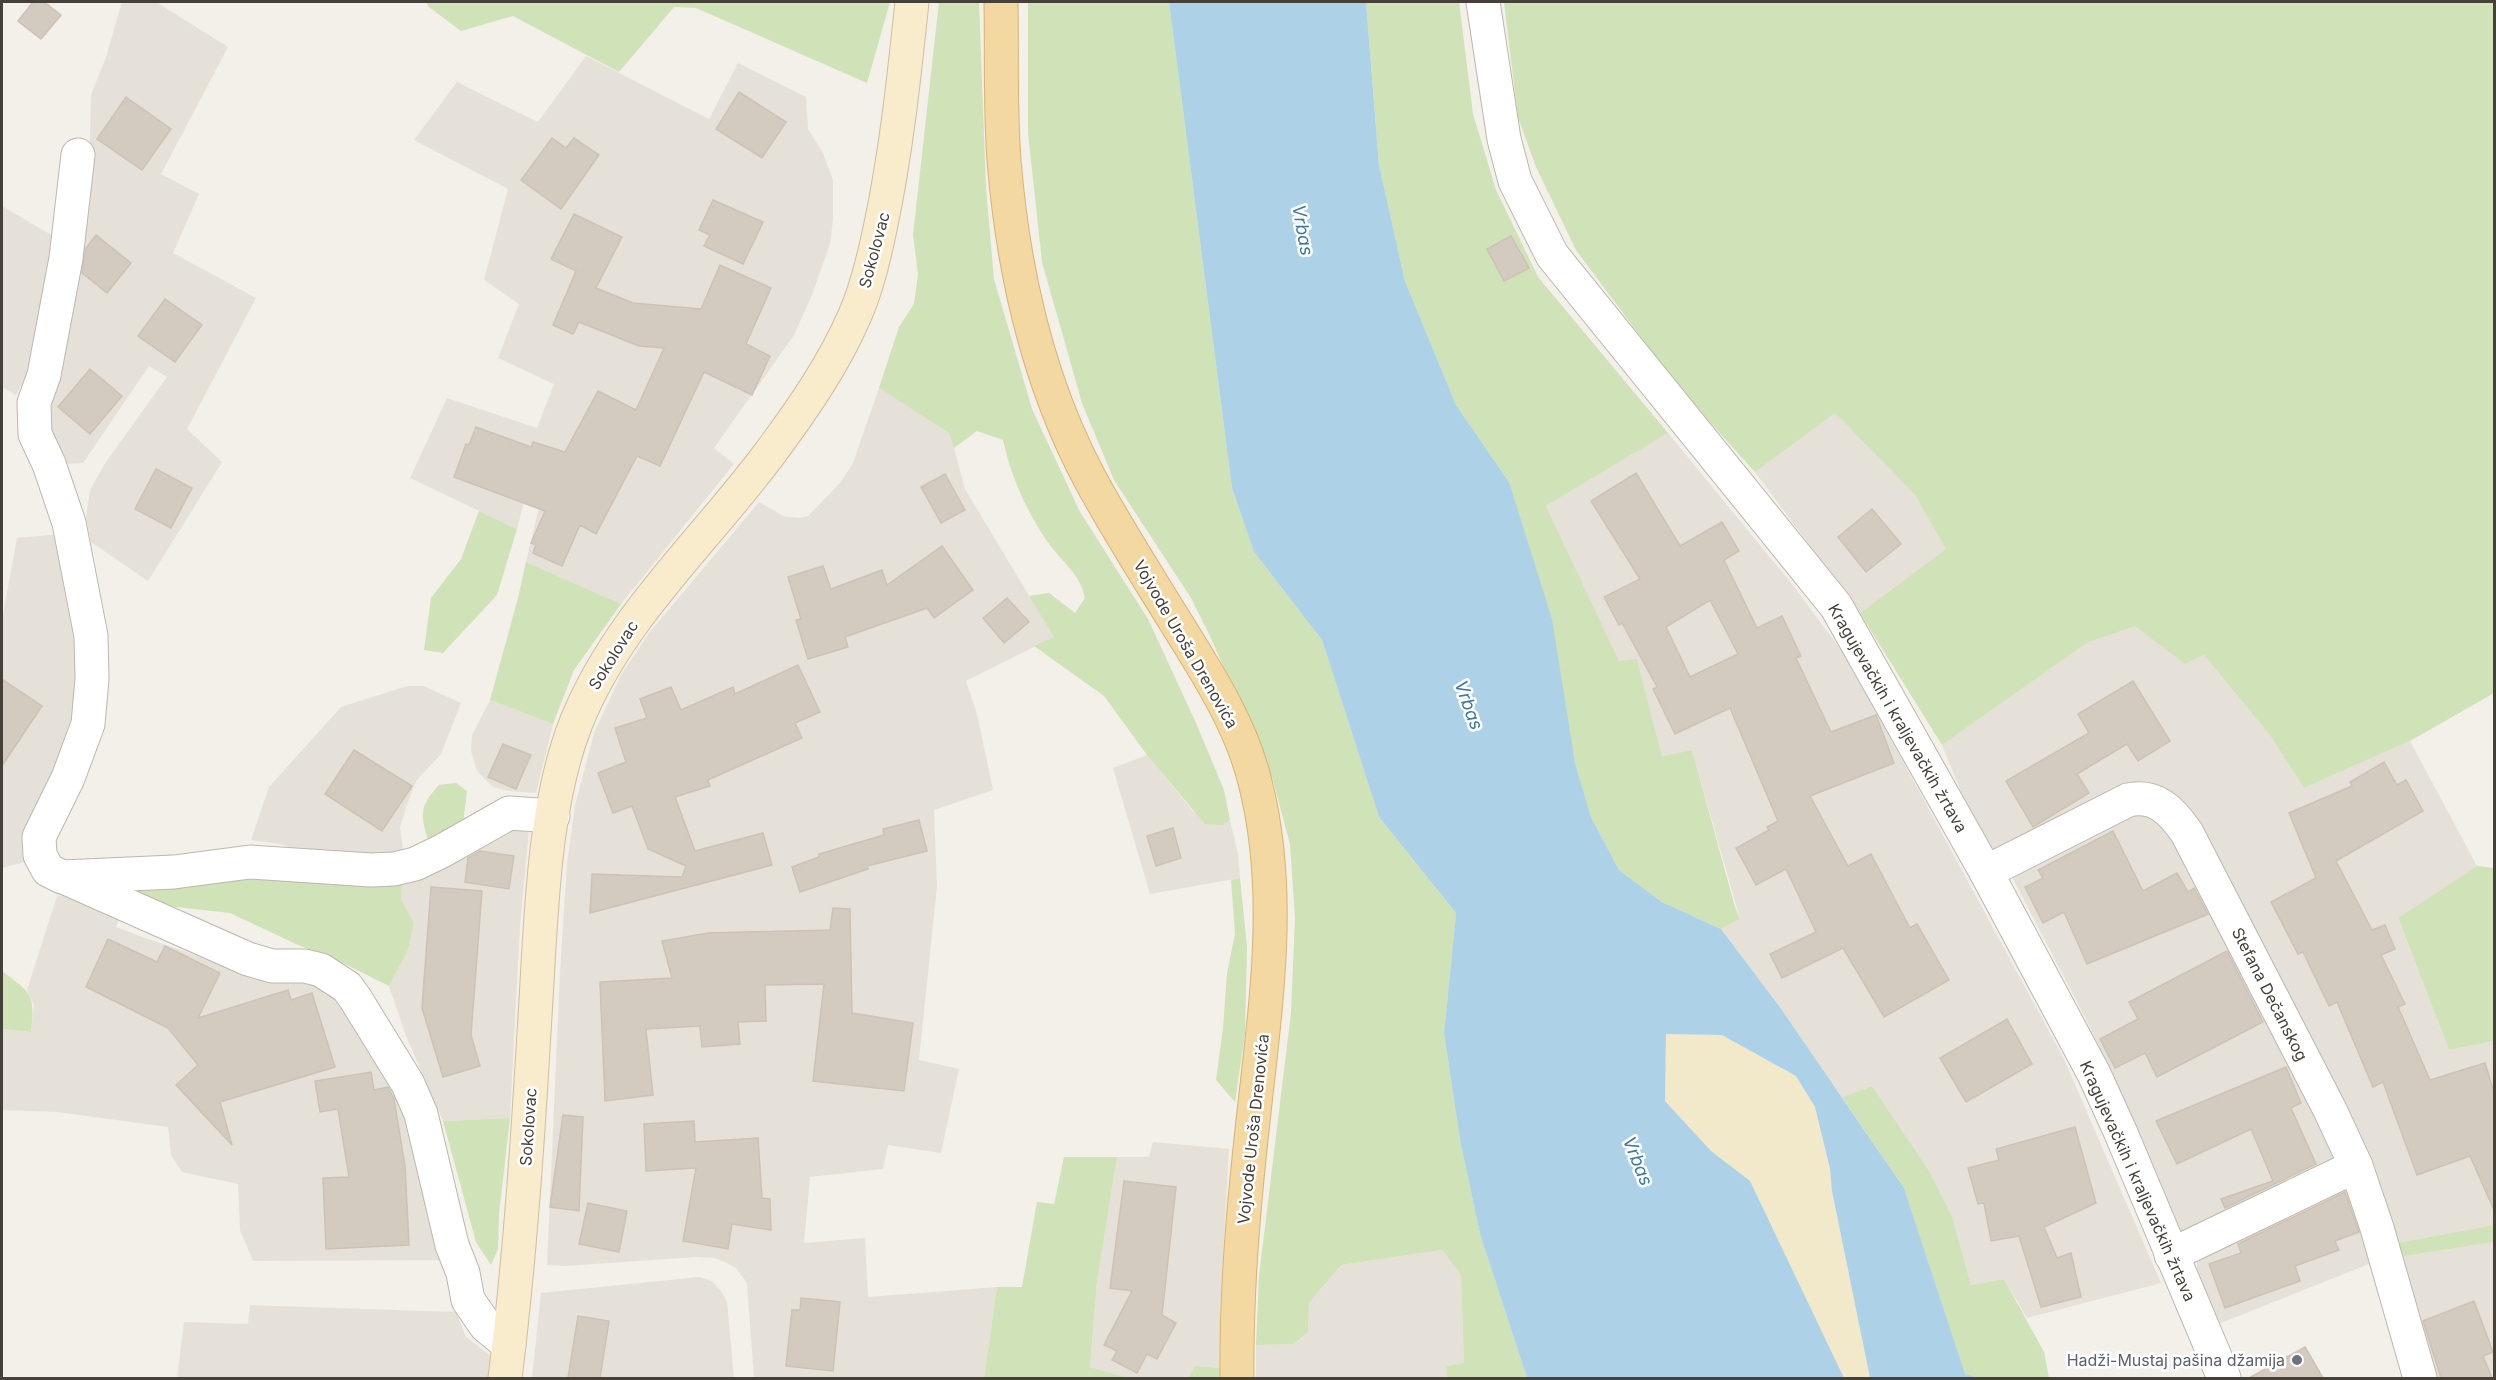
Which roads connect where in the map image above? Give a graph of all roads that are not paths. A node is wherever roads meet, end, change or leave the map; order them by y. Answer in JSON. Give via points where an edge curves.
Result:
{"nodes":[{"id":1,"x":912,"y":2,"type":"edge"},
{"id":2,"x":1001,"y":2,"type":"edge"},
{"id":3,"x":1483,"y":2,"type":"edge"},
{"id":4,"x":78,"y":155,"type":"dead end"},
{"id":5,"x":553,"y":816,"type":"junction"},
{"id":6,"x":1986,"y":872,"type":"junction"},
{"id":7,"x":62,"y":877,"type":"junction"},
{"id":8,"x":2356,"y":1166,"type":"junction"},
{"id":9,"x":2172,"y":1255,"type":"junction"},
{"id":10,"x":509,"y":1345,"type":"junction"},
{"id":11,"x":505,"y":1378,"type":"edge"},
{"id":12,"x":1237,"y":1378,"type":"edge"},
{"id":13,"x":2224,"y":1378,"type":"edge"},
{"id":14,"x":2421,"y":1378,"type":"edge"}],
"edges":[{"from":1,"to":5,"type":"main road","name":"Sokolovac","via":[[890,186],[856,313],[823,375],[770,453],[651,597],[608,661],[575,725]]},
{"from":2,"to":12,"type":"main road","name":"Vojvode Uroša Drenovića","via":[[1004,158],[1012,225],[1026,306],[1047,381],[1091,481],[1195,654],[1238,734],[1261,807],[1270,883],[1270,946],[1242,1224]]},
{"from":3,"to":6,"type":"street","name":"Kragujevačkih i kraljevačkih žrtava","via":[[1504,139],[1515,181],[1552,255],[1836,606]]},
{"from":4,"to":7,"type":"street","via":[[66,258],[44,375],[34,403],[35,434],[69,523],[91,636],[88,724],[68,778],[39,837],[40,855],[48,870]]},
{"from":5,"to":7,"type":"street","via":[[509,813],[442,851],[394,869],[250,862],[174,872]]},
{"from":5,"to":10,"type":"main road","name":"Sokolovac","via":[[524,1202]]},
{"from":6,"to":8,"type":"street","name":"Stefana Dečanskog","via":[[2120,802],[2137,798],[2167,807],[2187,832]]},
{"from":6,"to":9,"type":"street","name":"Kragujevačkih i kraljevačkih žrtava","via":[[2094,1074]]},
{"from":7,"to":10,"type":"street","via":[[248,959],[272,966],[321,970],[347,987],[408,1084],[422,1114],[468,1300],[486,1326]]},
{"from":8,"to":9,"type":"street"},
{"from":8,"to":14,"type":"street","name":"Stefana Dečanskog"},
{"from":9,"to":13,"type":"street","name":"Kragujevačkih i kraljevačkih žrtava"},
{"from":10,"to":11,"type":"main road","name":"Sokolovac"}]}
